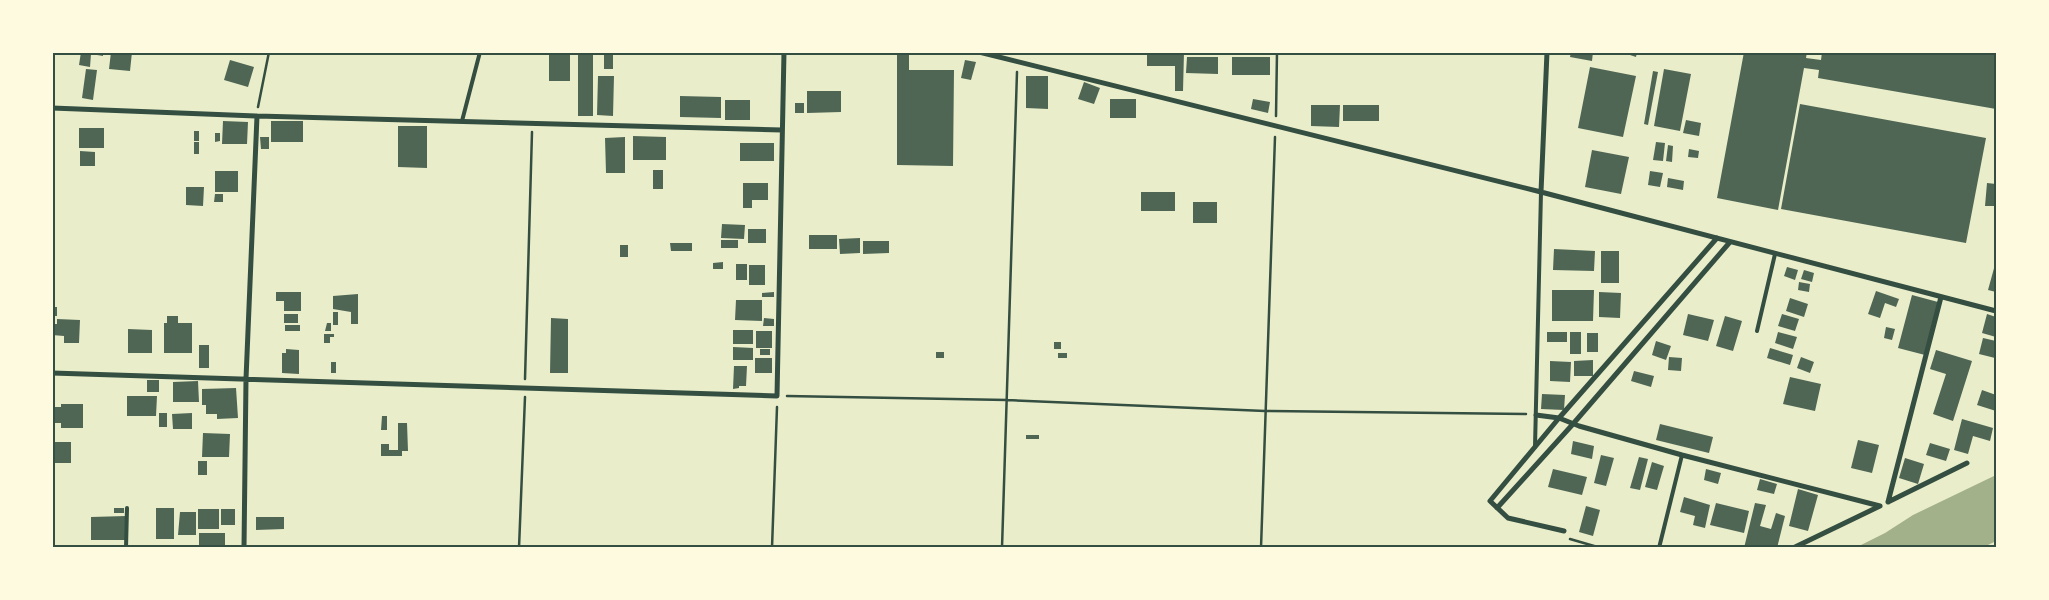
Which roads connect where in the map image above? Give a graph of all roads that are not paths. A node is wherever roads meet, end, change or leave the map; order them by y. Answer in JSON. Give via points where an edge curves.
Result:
{"nodes":[{"id":1,"x":480,"y":52,"type":"edge"},
{"id":2,"x":784,"y":52,"type":"edge"},
{"id":3,"x":979,"y":52,"type":"edge"},
{"id":4,"x":1547,"y":52,"type":"edge"},
{"id":5,"x":52,"y":108,"type":"edge"},
{"id":6,"x":257,"y":116,"type":"junction"},
{"id":7,"x":462,"y":121,"type":"junction"},
{"id":8,"x":782,"y":130,"type":"junction"},
{"id":9,"x":1541,"y":192,"type":"junction"},
{"id":10,"x":1717,"y":238,"type":"junction"},
{"id":11,"x":1730,"y":242,"type":"junction"},
{"id":12,"x":1775,"y":254,"type":"junction"},
{"id":13,"x":1941,"y":297,"type":"junction"},
{"id":14,"x":1996,"y":311,"type":"edge"},
{"id":15,"x":1757,"y":331,"type":"dead end"},
{"id":16,"x":52,"y":373,"type":"edge"},
{"id":17,"x":246,"y":379,"type":"junction"},
{"id":18,"x":1536,"y":414,"type":"junction"},
{"id":19,"x":1559,"y":418,"type":"junction"},
{"id":20,"x":1574,"y":424,"type":"junction"},
{"id":21,"x":1535,"y":447,"type":"junction"},
{"id":22,"x":1682,"y":455,"type":"junction"},
{"id":23,"x":1967,"y":463,"type":"dead end"},
{"id":24,"x":1888,"y":502,"type":"junction"},
{"id":25,"x":1880,"y":506,"type":"junction"},
{"id":26,"x":127,"y":508,"type":"dead end"},
{"id":27,"x":1497,"y":508,"type":"junction"},
{"id":28,"x":1564,"y":531,"type":"road end"},
{"id":29,"x":126,"y":548,"type":"edge"},
{"id":30,"x":244,"y":548,"type":"edge"},
{"id":31,"x":1659,"y":548,"type":"edge"},
{"id":32,"x":1793,"y":548,"type":"edge"}],
"edges":[{"from":1,"to":7,"type":"lane"},
{"from":2,"to":8,"type":"street"},
{"from":3,"to":9,"type":"street"},
{"from":4,"to":9,"type":"street"},
{"from":5,"to":6,"type":"street"},
{"from":6,"to":7,"type":"street"},
{"from":6,"to":17,"type":"street"},
{"from":7,"to":8,"type":"street"},
{"from":8,"to":17,"type":"street","via":[[777,396]]},
{"from":9,"to":10,"type":"street"},
{"from":9,"to":18,"type":"lane"},
{"from":10,"to":11,"type":"street"},
{"from":10,"to":19,"type":"street"},
{"from":11,"to":12,"type":"street"},
{"from":11,"to":20,"type":"street"},
{"from":12,"to":13,"type":"street"},
{"from":12,"to":15,"type":"lane"},
{"from":13,"to":14,"type":"street"},
{"from":13,"to":24,"type":"street"},
{"from":16,"to":17,"type":"street"},
{"from":17,"to":30,"type":"street"},
{"from":18,"to":19,"type":"street"},
{"from":18,"to":21,"type":"lane"},
{"from":19,"to":20,"type":"street"},
{"from":19,"to":21,"type":"street"},
{"from":20,"to":22,"type":"street"},
{"from":20,"to":27,"type":"street"},
{"from":21,"to":27,"type":"street","via":[[1490,502]]},
{"from":22,"to":25,"type":"street"},
{"from":22,"to":31,"type":"lane"},
{"from":23,"to":24,"type":"street"},
{"from":24,"to":25,"type":"street"},
{"from":25,"to":32,"type":"street"},
{"from":26,"to":29,"type":"lane"},
{"from":27,"to":28,"type":"street","via":[[1508,518]]}]}
